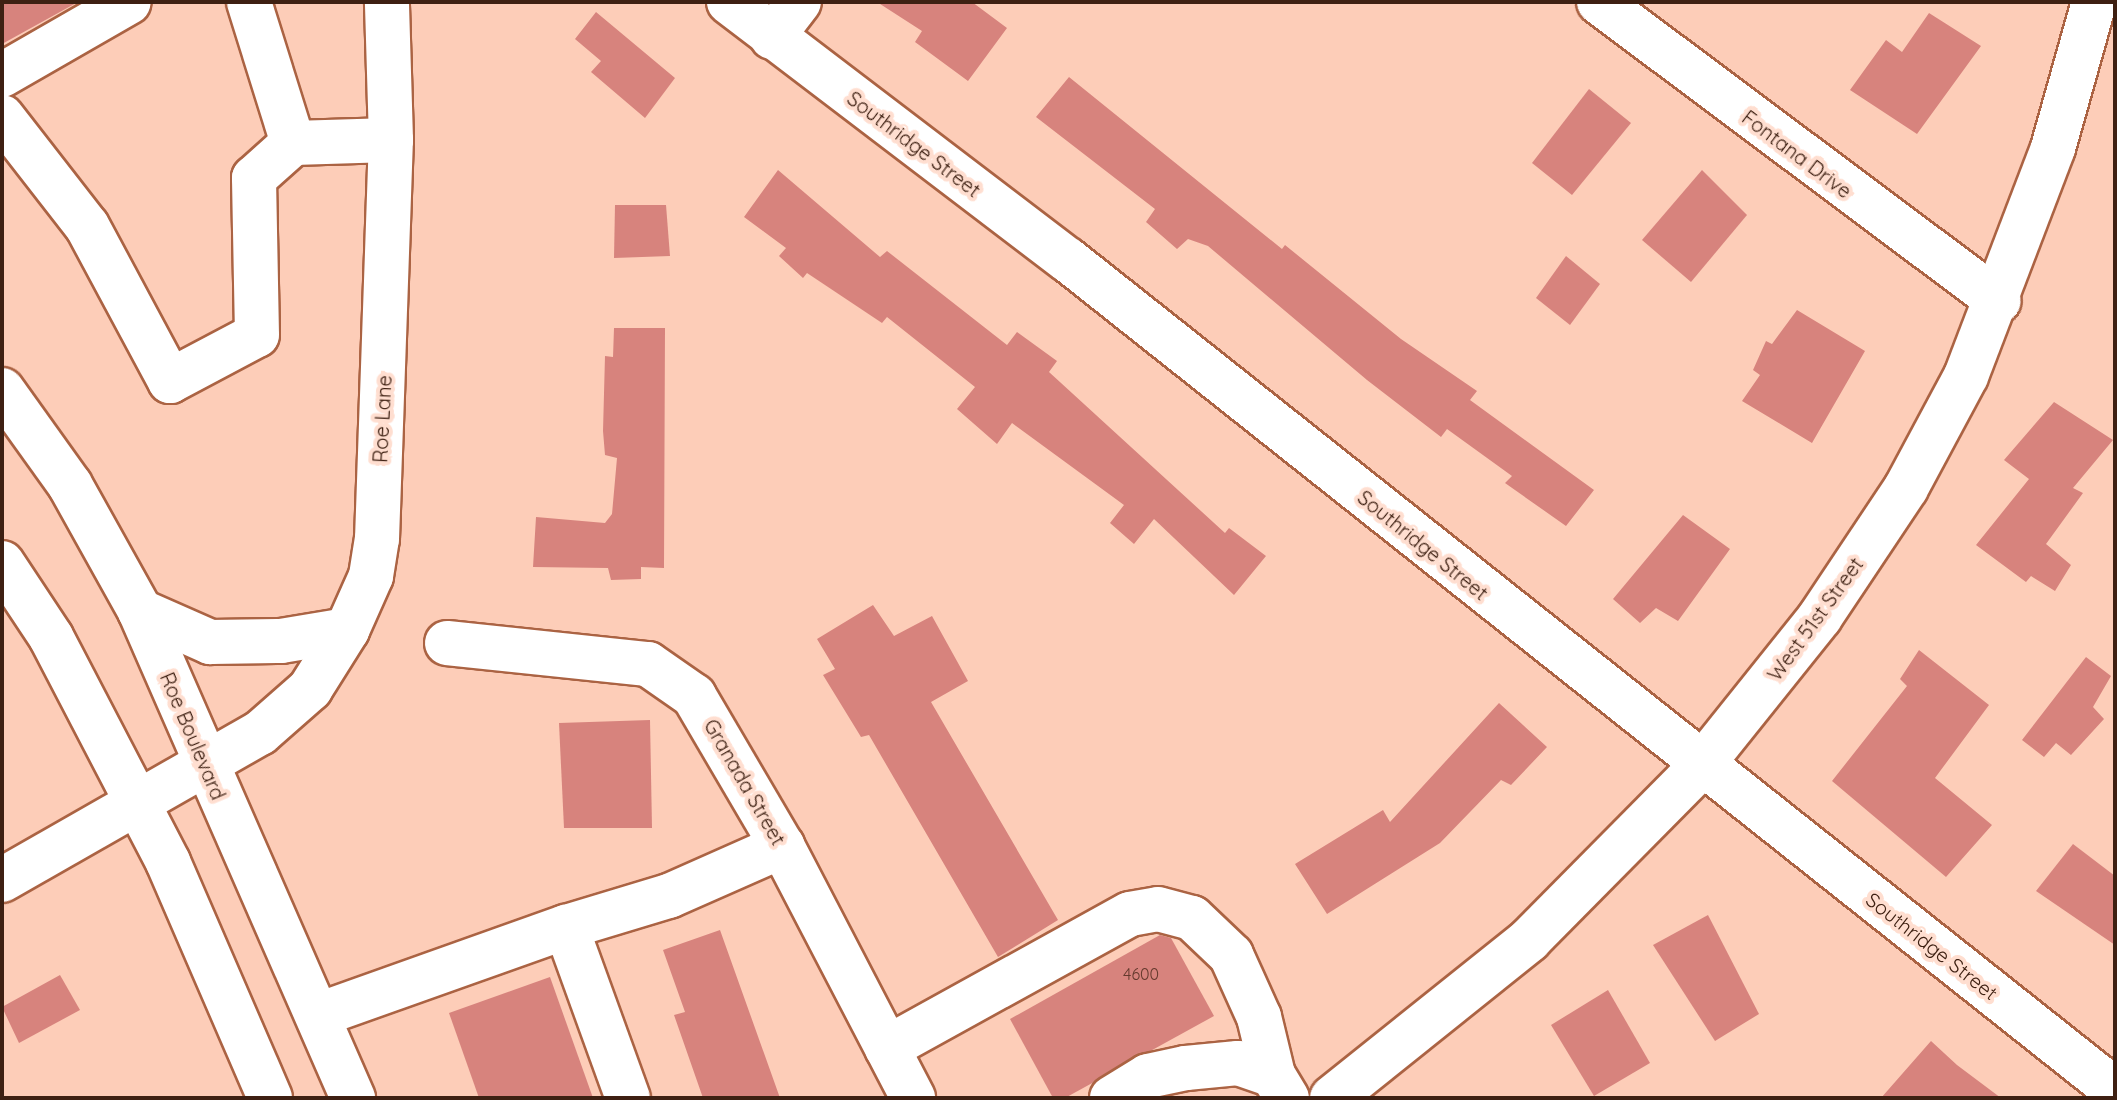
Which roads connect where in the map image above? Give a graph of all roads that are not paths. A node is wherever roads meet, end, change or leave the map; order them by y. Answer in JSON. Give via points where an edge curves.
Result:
{"nodes":[{"id":1,"x":129,"y":2,"type":"edge"},
{"id":2,"x":249,"y":2,"type":"edge"},
{"id":3,"x":387,"y":2,"type":"edge"},
{"id":4,"x":729,"y":2,"type":"edge"},
{"id":5,"x":799,"y":2,"type":"edge"},
{"id":6,"x":1599,"y":2,"type":"edge"},
{"id":7,"x":2094,"y":2,"type":"edge"},
{"id":8,"x":772,"y":37,"type":"junction"},
{"id":9,"x":2,"y":75,"type":"edge"},
{"id":10,"x":2,"y":117,"type":"edge"},
{"id":11,"x":391,"y":140,"type":"junction"},
{"id":12,"x":293,"y":143,"type":"junction"},
{"id":13,"x":1998,"y":301,"type":"junction"},
{"id":14,"x":2,"y":390,"type":"edge"},
{"id":15,"x":2,"y":563,"type":"edge"},
{"id":16,"x":140,"y":611,"type":"junction"},
{"id":17,"x":347,"y":630,"type":"junction"},
{"id":18,"x":447,"y":643,"type":"dead end"},
{"id":19,"x":204,"y":766,"type":"junction"},
{"id":20,"x":1700,"y":767,"type":"junction"},
{"id":21,"x":135,"y":804,"type":"junction"},
{"id":22,"x":782,"y":846,"type":"junction"},
{"id":23,"x":2,"y":880,"type":"edge"},
{"id":24,"x":566,"y":927,"type":"junction"},
{"id":25,"x":321,"y":1014,"type":"junction"},
{"id":26,"x":887,"y":1048,"type":"junction"},
{"id":27,"x":1280,"y":1087,"type":"edge"},
{"id":28,"x":2115,"y":1090,"type":"edge"},
{"id":29,"x":270,"y":1098,"type":"edge"},
{"id":30,"x":353,"y":1098,"type":"edge"},
{"id":31,"x":628,"y":1098,"type":"edge"},
{"id":32,"x":913,"y":1098,"type":"edge"},
{"id":33,"x":1112,"y":1098,"type":"edge"},
{"id":34,"x":1332,"y":1098,"type":"edge"}],
"edges":[{"from":1,"to":9,"type":"street"},
{"from":2,"to":12,"type":"street"},
{"from":3,"to":11,"type":"street","name":"Roe Lane"},
{"from":4,"to":8,"type":"street","name":"Southridge Street"},
{"from":5,"to":8,"type":"street"},
{"from":6,"to":13,"type":"street","name":"Fontana Drive"},
{"from":7,"to":13,"type":"street","name":"West 51st Street","via":[[2053,148]]},
{"from":8,"to":20,"type":"street","name":"Southridge Street","via":[[1068,260]]},
{"from":10,"to":12,"type":"street","via":[[87,226],[170,381],[257,335],[254,178]]},
{"from":11,"to":12,"type":"street"},
{"from":11,"to":17,"type":"street","name":"Roe Lane","via":[[377,539],[371,576]]},
{"from":13,"to":20,"type":"street","name":"West 51st Street","via":[[1966,376],[1906,488],[1820,617]]},
{"from":14,"to":16,"type":"street","name":"Roe Boulevard","via":[[70,485]]},
{"from":15,"to":21,"type":"street","via":[[51,637]]},
{"from":16,"to":17,"type":"street","via":[[210,642],[281,641]]},
{"from":16,"to":19,"type":"street","name":"Roe Boulevard"},
{"from":17,"to":19,"type":"street","name":"Roe Lane","via":[[310,689],[260,733]]},
{"from":18,"to":22,"type":"street","name":"Granada Street","via":[[648,664],[694,696]]},
{"from":19,"to":21,"type":"street","name":"Roe Lane"},
{"from":19,"to":25,"type":"street","name":"Roe Boulevard"},
{"from":20,"to":28,"type":"street","name":"Southridge Street"},
{"from":20,"to":34,"type":"street","name":"West 51st Street","via":[[1529,940]]},
{"from":21,"to":23,"type":"street","name":"Roe Lane"},
{"from":21,"to":29,"type":"street","via":[[168,862]]},
{"from":22,"to":24,"type":"street","via":[[669,896]]},
{"from":22,"to":26,"type":"street","name":"Granada Street"},
{"from":24,"to":25,"type":"street"},
{"from":24,"to":31,"type":"street"},
{"from":25,"to":30,"type":"street","name":"Roe Boulevard"},
{"from":26,"to":27,"type":"street","via":[[1130,914],[1158,909],[1192,918],[1231,955],[1259,1017]]},
{"from":26,"to":32,"type":"street","name":"Granada Street"},
{"from":27,"to":33,"type":"street","via":[[1238,1063],[1148,1076]]}]}
